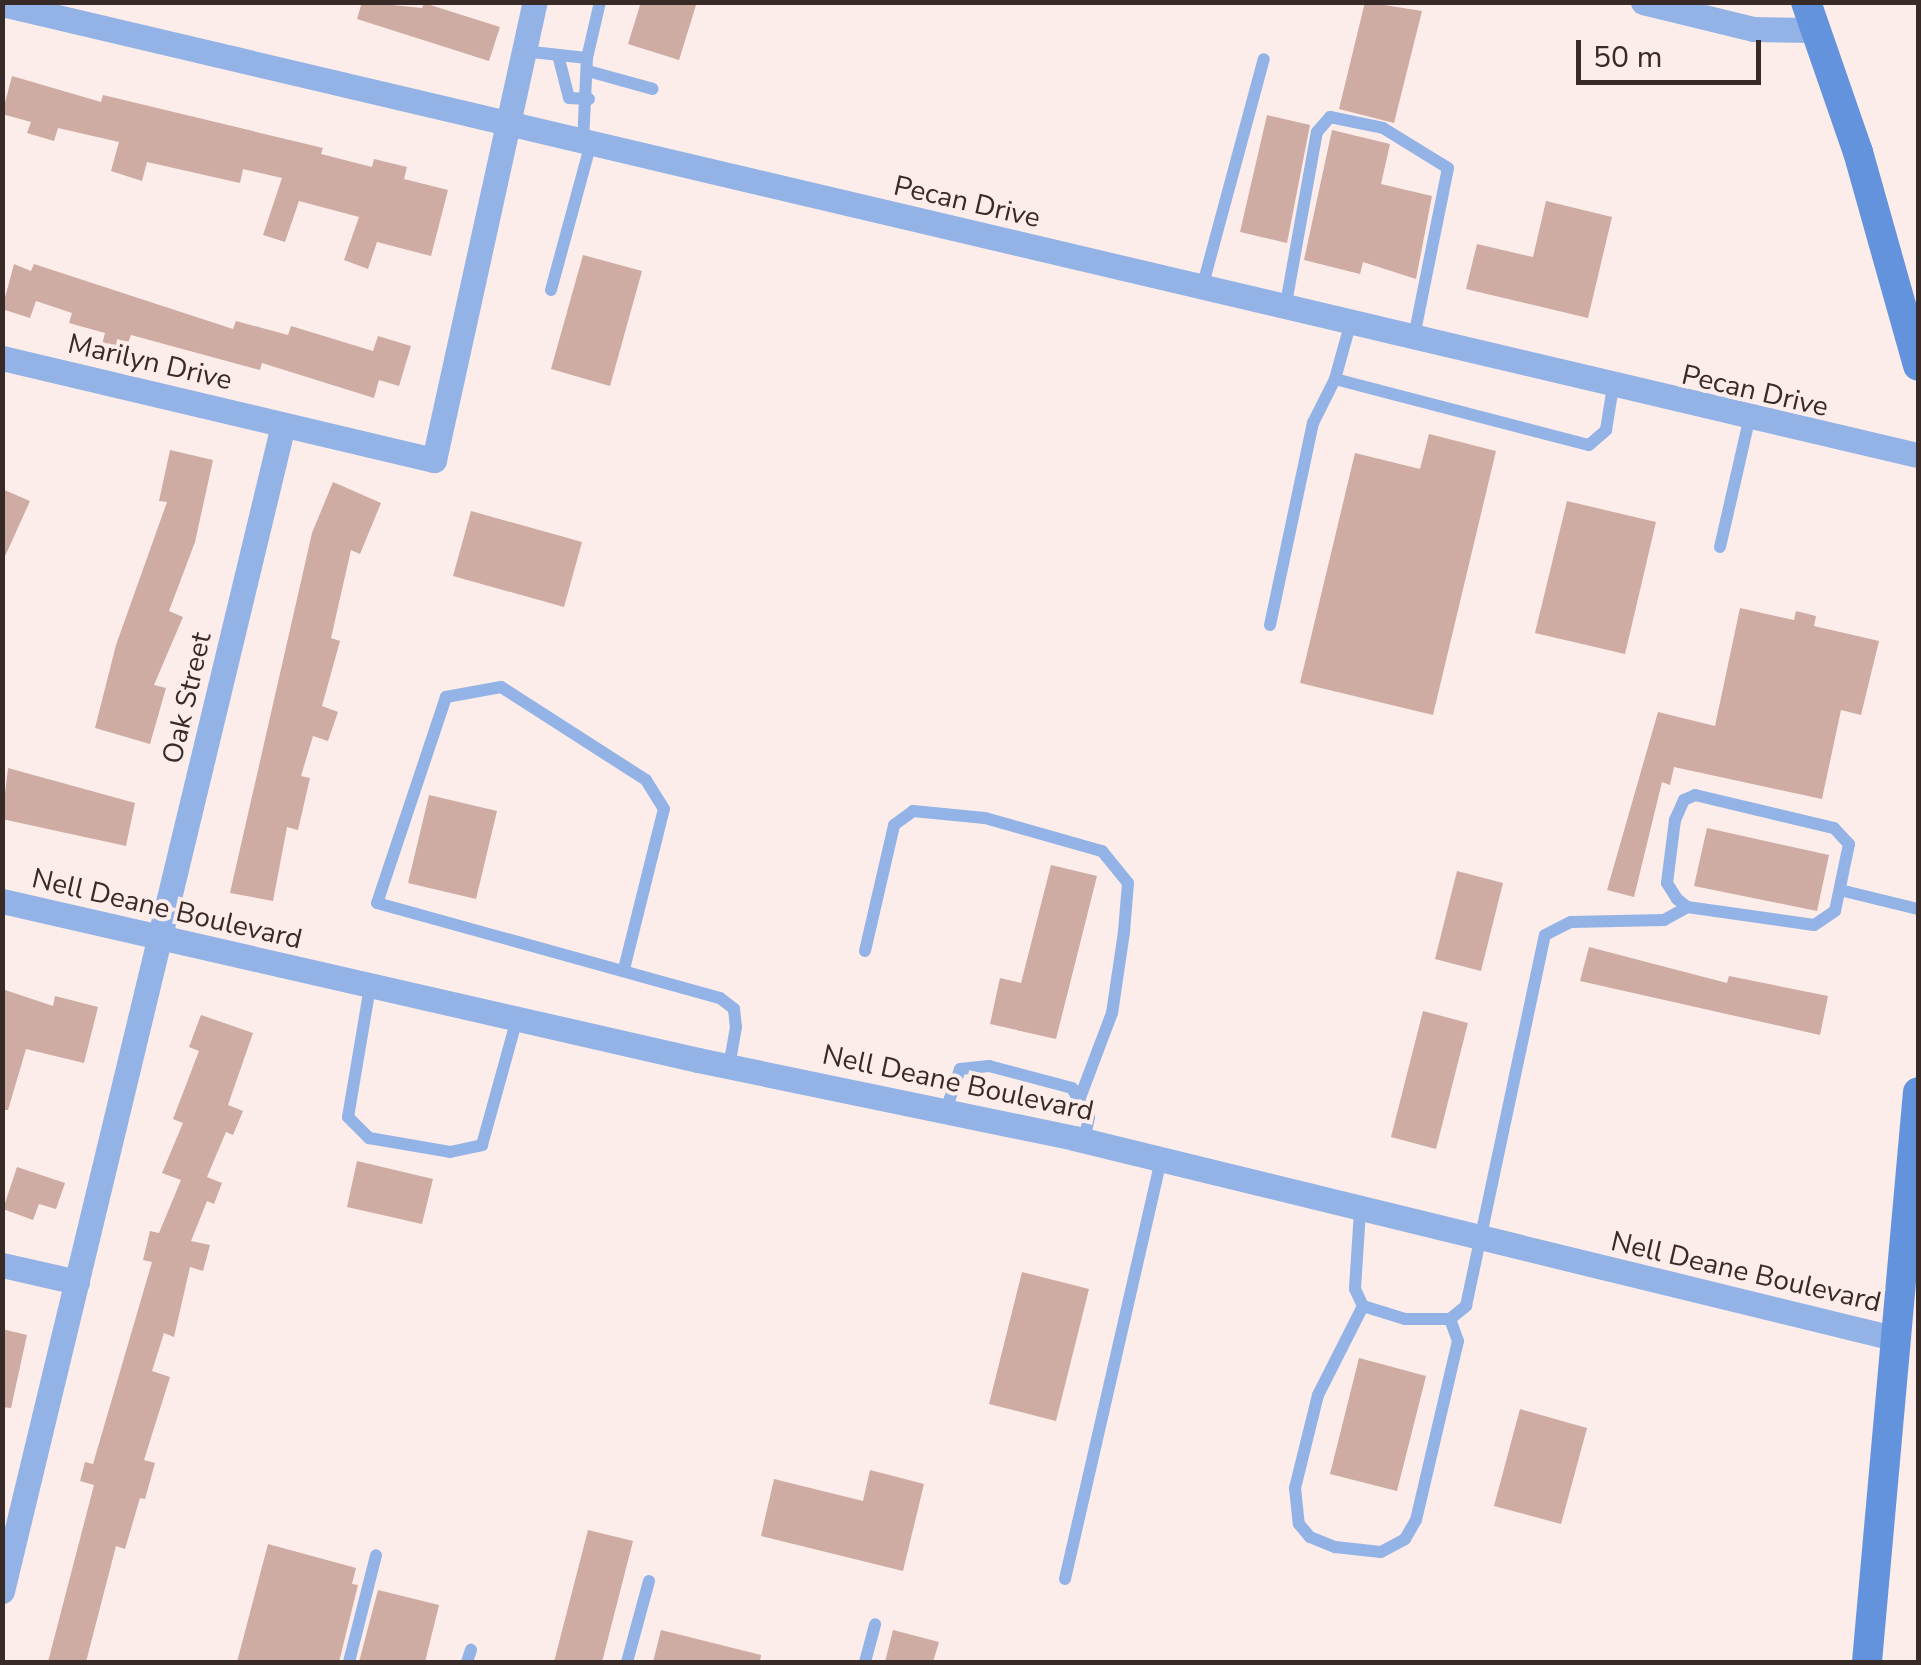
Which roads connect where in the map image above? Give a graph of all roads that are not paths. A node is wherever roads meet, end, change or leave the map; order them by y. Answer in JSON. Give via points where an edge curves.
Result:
{"nodes":[{"id":1,"x":535,"y":2,"type":"edge"},
{"id":2,"x":600,"y":2,"type":"edge"},
{"id":3,"x":1643,"y":2,"type":"edge"},
{"id":4,"x":2,"y":4,"type":"edge"},
{"id":5,"x":1809,"y":16,"type":"edge"},
{"id":6,"x":523,"y":52,"type":"junction"},
{"id":7,"x":558,"y":55,"type":"junction"},
{"id":8,"x":1264,"y":59,"type":"dead end"},
{"id":9,"x":588,"y":64,"type":"junction"},
{"id":10,"x":652,"y":88,"type":"dead end"},
{"id":11,"x":589,"y":98,"type":"junction"},
{"id":12,"x":507,"y":123,"type":"junction"},
{"id":13,"x":587,"y":142,"type":"junction"},
{"id":14,"x":1202,"y":289,"type":"junction"},
{"id":15,"x":552,"y":290,"type":"dead end"},
{"id":16,"x":1285,"y":309,"type":"junction"},
{"id":17,"x":1350,"y":325,"type":"junction"},
{"id":18,"x":1413,"y":340,"type":"junction"},
{"id":19,"x":2,"y":358,"type":"edge"},
{"id":20,"x":1918,"y":366,"type":"edge"},
{"id":21,"x":1335,"y":379,"type":"junction"},
{"id":22,"x":1613,"y":387,"type":"junction"},
{"id":23,"x":1749,"y":420,"type":"junction"},
{"id":24,"x":283,"y":425,"type":"junction"},
{"id":25,"x":1918,"y":456,"type":"edge"},
{"id":26,"x":1720,"y":547,"type":"dead end"},
{"id":27,"x":1270,"y":624,"type":"dead end"},
{"id":28,"x":1844,"y":891,"type":"junction"},
{"id":29,"x":2,"y":901,"type":"edge"},
{"id":30,"x":1688,"y":907,"type":"junction"},
{"id":31,"x":1918,"y":909,"type":"edge"},
{"id":32,"x":160,"y":939,"type":"junction"},
{"id":33,"x":865,"y":951,"type":"dead end"},
{"id":34,"x":624,"y":969,"type":"junction"},
{"id":35,"x":370,"y":987,"type":"junction"},
{"id":36,"x":517,"y":1019,"type":"junction"},
{"id":37,"x":729,"y":1066,"type":"junction"},
{"id":38,"x":1918,"y":1092,"type":"edge"},
{"id":39,"x":1081,"y":1095,"type":"junction"},
{"id":40,"x":946,"y":1110,"type":"junction"},
{"id":41,"x":1084,"y":1140,"type":"junction"},
{"id":42,"x":1161,"y":1160,"type":"junction"},
{"id":43,"x":1360,"y":1211,"type":"junction"},
{"id":44,"x":1484,"y":1242,"type":"junction"},
{"id":45,"x":2,"y":1265,"type":"edge"},
{"id":46,"x":77,"y":1282,"type":"junction"},
{"id":47,"x":1363,"y":1306,"type":"junction"},
{"id":48,"x":1450,"y":1319,"type":"junction"},
{"id":49,"x":1896,"y":1338,"type":"junction"},
{"id":50,"x":376,"y":1554,"type":"dead end"},
{"id":51,"x":1066,"y":1579,"type":"dead end"},
{"id":52,"x":649,"y":1582,"type":"dead end"},
{"id":53,"x":2,"y":1592,"type":"edge"},
{"id":54,"x":875,"y":1624,"type":"dead end"},
{"id":55,"x":349,"y":1662,"type":"edge"},
{"id":56,"x":627,"y":1662,"type":"edge"},
{"id":57,"x":865,"y":1662,"type":"edge"},
{"id":58,"x":1867,"y":1662,"type":"edge"}],
"edges":[{"from":1,"to":6,"type":"street"},
{"from":2,"to":9,"type":"lane"},
{"from":3,"to":5,"type":"street","via":[[1753,29]]},
{"from":4,"to":12,"type":"street","name":"Pecan Drive"},
{"from":5,"to":20,"type":"main road","via":[[1858,152]]},
{"from":6,"to":7,"type":"lane"},
{"from":6,"to":12,"type":"street"},
{"from":7,"to":9,"type":"lane"},
{"from":7,"to":11,"type":"lane","via":[[569,98]]},
{"from":8,"to":14,"type":"lane"},
{"from":9,"to":10,"type":"lane"},
{"from":9,"to":11,"type":"lane"},
{"from":11,"to":13,"type":"lane"},
{"from":12,"to":13,"type":"street","name":"Pecan Drive"},
{"from":12,"to":24,"type":"street","via":[[434,460]]},
{"from":13,"to":14,"type":"street","name":"Pecan Drive"},
{"from":13,"to":15,"type":"lane"},
{"from":14,"to":16,"type":"street","name":"Pecan Drive"},
{"from":16,"to":17,"type":"street","name":"Pecan Drive"},
{"from":16,"to":18,"type":"lane","via":[[1318,132],[1330,117],[1383,128],[1448,168]]},
{"from":17,"to":18,"type":"street","name":"Pecan Drive"},
{"from":17,"to":21,"type":"lane"},
{"from":18,"to":22,"type":"street","name":"Pecan Drive"},
{"from":19,"to":24,"type":"street","name":"Marilyn Drive"},
{"from":21,"to":22,"type":"lane","via":[[1590,445],[1606,430]]},
{"from":21,"to":27,"type":"lane","via":[[1312,423]]},
{"from":22,"to":23,"type":"street","name":"Pecan Drive"},
{"from":23,"to":25,"type":"street","name":"Pecan Drive"},
{"from":23,"to":26,"type":"lane"},
{"from":24,"to":32,"type":"street","name":"Oak Street"},
{"from":28,"to":30,"type":"lane","via":[[1835,911],[1814,924]]},
{"from":28,"to":30,"type":"lane","via":[[1849,844],[1834,828],[1695,794],[1679,807],[1668,884]]},
{"from":28,"to":31,"type":"lane"},
{"from":29,"to":32,"type":"street","name":"Nell Deane Boulevard"},
{"from":30,"to":44,"type":"lane","via":[[1664,920],[1571,922],[1545,935]]},
{"from":32,"to":35,"type":"street","name":"Nell Deane Boulevard"},
{"from":32,"to":46,"type":"street","name":"Oak Street"},
{"from":33,"to":39,"type":"lane","via":[[894,825],[912,810],[985,818],[1102,851],[1128,883],[1124,932],[1112,1013]]},
{"from":34,"to":34,"type":"lane","via":[[376,903],[446,696],[500,687],[646,780],[664,809]]},
{"from":34,"to":37,"type":"lane","via":[[720,998],[734,1009]]},
{"from":35,"to":36,"type":"street","name":"Nell Deane Boulevard"},
{"from":35,"to":36,"type":"lane","via":[[348,1116],[369,1138],[450,1152],[482,1145]]},
{"from":36,"to":37,"type":"street","name":"Nell Deane Boulevard"},
{"from":37,"to":40,"type":"street","name":"Nell Deane Boulevard"},
{"from":38,"to":49,"type":"main road"},
{"from":39,"to":40,"type":"lane","via":[[970,1064],[955,1077]]},
{"from":39,"to":41,"type":"lane","via":[[1089,1118]]},
{"from":40,"to":41,"type":"street","name":"Nell Deane Boulevard"},
{"from":41,"to":42,"type":"street","name":"Nell Deane Boulevard"},
{"from":42,"to":43,"type":"street","name":"Nell Deane Boulevard"},
{"from":42,"to":51,"type":"lane"},
{"from":43,"to":44,"type":"street","name":"Nell Deane Boulevard"},
{"from":43,"to":47,"type":"lane","via":[[1355,1289]]},
{"from":44,"to":48,"type":"lane","via":[[1466,1306]]},
{"from":44,"to":49,"type":"street","name":"Nell Deane Boulevard"},
{"from":45,"to":46,"type":"street"},
{"from":46,"to":53,"type":"street","name":"Oak Street"},
{"from":47,"to":48,"type":"lane","via":[[1404,1319]]},
{"from":47,"to":48,"type":"lane","via":[[1318,1395],[1295,1488],[1299,1524],[1310,1537],[1335,1547],[1381,1552],[1405,1539],[1416,1520],[1458,1342]]},
{"from":49,"to":58,"type":"main road"},
{"from":50,"to":55,"type":"lane"},
{"from":52,"to":56,"type":"lane"},
{"from":54,"to":57,"type":"lane"}]}
